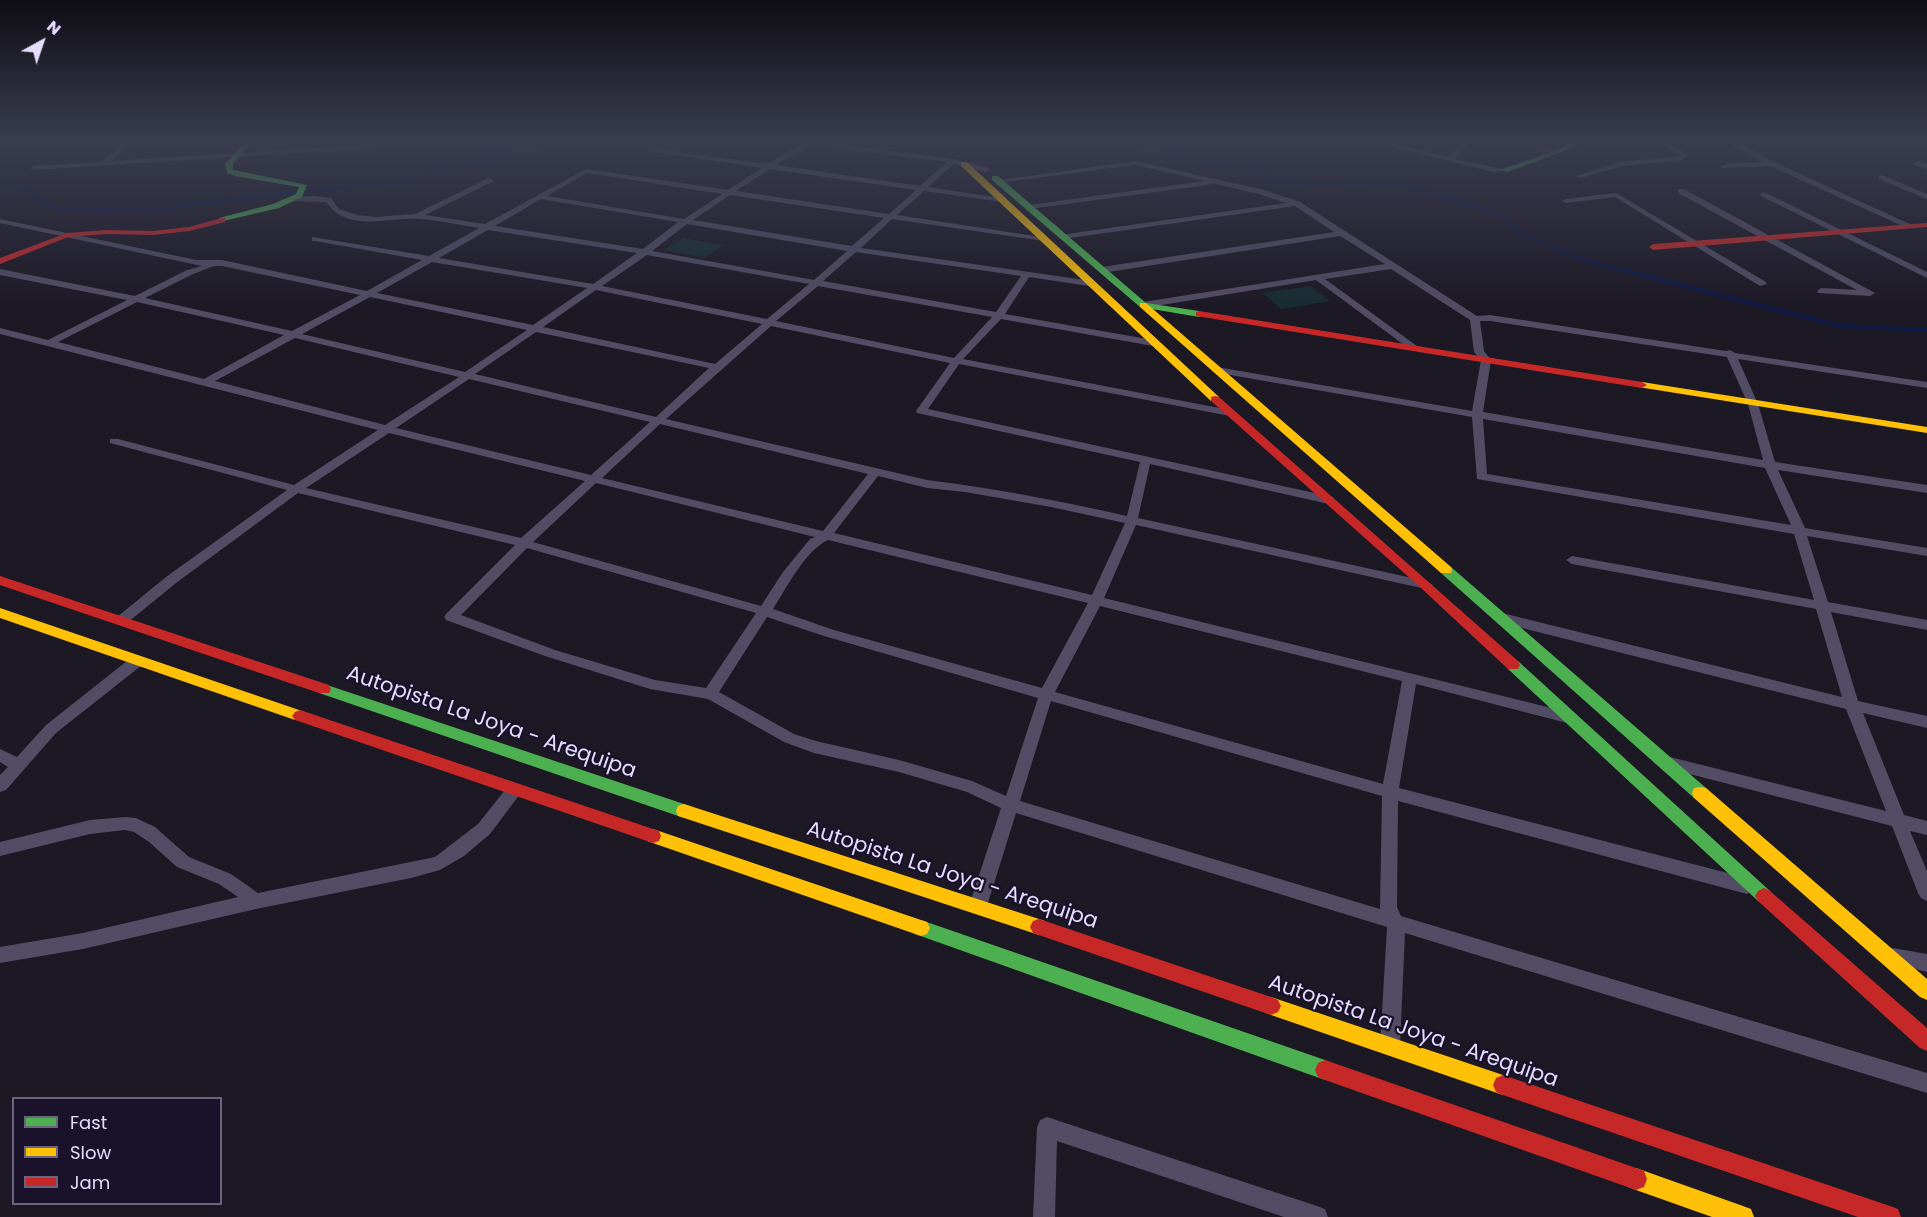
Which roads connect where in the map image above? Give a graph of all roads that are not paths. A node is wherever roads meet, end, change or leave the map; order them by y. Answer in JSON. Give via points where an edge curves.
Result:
{"nodes":[{"id":1,"x":294,"y":199,"type":"joint"},
{"id":2,"x":298,"y":199,"type":"edge"},
{"id":3,"x":320,"y":199,"type":"edge"},
{"id":4,"x":451,"y":199,"type":"edge"},
{"id":5,"x":537,"y":199,"type":"edge"},
{"id":6,"x":550,"y":199,"type":"edge"},
{"id":7,"x":719,"y":199,"type":"edge"},
{"id":8,"x":767,"y":199,"type":"edge"},
{"id":9,"x":909,"y":199,"type":"edge"},
{"id":10,"x":991,"y":199,"type":"edge"},
{"id":11,"x":1019,"y":199,"type":"edge"},
{"id":12,"x":1091,"y":199,"type":"edge"},
{"id":13,"x":1281,"y":199,"type":"edge"},
{"id":14,"x":1584,"y":199,"type":"edge"},
{"id":15,"x":1622,"y":199,"type":"edge"},
{"id":16,"x":1697,"y":199,"type":"edge"},
{"id":17,"x":1774,"y":199,"type":"edge"},
{"id":18,"x":1849,"y":199,"type":"edge"},
{"id":19,"x":1000,"y":200,"type":"joint"},
{"id":20,"x":1566,"y":201,"type":"dead end"},
{"id":21,"x":1297,"y":204,"type":"junction"},
{"id":22,"x":1029,"y":207,"type":"junction"},
{"id":23,"x":417,"y":216,"type":"junction"},
{"id":24,"x":888,"y":217,"type":"junction"},
{"id":25,"x":0,"y":221,"type":"edge"},
{"id":26,"x":684,"y":222,"type":"junction"},
{"id":27,"x":1927,"y":225,"type":"edge"},
{"id":28,"x":1910,"y":226,"type":"junction"},
{"id":29,"x":485,"y":227,"type":"junction"},
{"id":30,"x":1838,"y":231,"type":"junction"},
{"id":31,"x":1341,"y":233,"type":"junction"},
{"id":32,"x":1927,"y":234,"type":"edge"},
{"id":33,"x":67,"y":235,"type":"junction"},
{"id":34,"x":1767,"y":236,"type":"junction"},
{"id":35,"x":1063,"y":237,"type":"junction"},
{"id":36,"x":315,"y":239,"type":"dead end"},
{"id":37,"x":1041,"y":239,"type":"junction"},
{"id":38,"x":1696,"y":243,"type":"junction"},
{"id":39,"x":1653,"y":247,"type":"dead end"},
{"id":40,"x":853,"y":249,"type":"junction"},
{"id":41,"x":645,"y":252,"type":"junction"},
{"id":42,"x":430,"y":258,"type":"junction"},
{"id":43,"x":0,"y":261,"type":"edge"},
{"id":44,"x":222,"y":263,"type":"junction"},
{"id":45,"x":1391,"y":266,"type":"junction"},
{"id":46,"x":1102,"y":270,"type":"junction"},
{"id":47,"x":0,"y":272,"type":"edge"},
{"id":48,"x":1027,"y":274,"type":"junction"},
{"id":49,"x":1927,"y":275,"type":"edge"},
{"id":50,"x":1318,"y":278,"type":"junction"},
{"id":51,"x":817,"y":282,"type":"junction"},
{"id":52,"x":1089,"y":283,"type":"junction"},
{"id":53,"x":1763,"y":284,"type":"dead end"},
{"id":54,"x":595,"y":287,"type":"junction"},
{"id":55,"x":1821,"y":291,"type":"dead end"},
{"id":56,"x":368,"y":294,"type":"junction"},
{"id":57,"x":135,"y":299,"type":"junction"},
{"id":58,"x":1143,"y":305,"type":"junction"},
{"id":59,"x":999,"y":315,"type":"junction"},
{"id":60,"x":1475,"y":319,"type":"junction"},
{"id":61,"x":770,"y":322,"type":"junction"},
{"id":62,"x":534,"y":328,"type":"junction"},
{"id":63,"x":0,"y":331,"type":"edge"},
{"id":64,"x":294,"y":335,"type":"junction"},
{"id":65,"x":50,"y":343,"type":"junction"},
{"id":66,"x":1153,"y":343,"type":"junction"},
{"id":67,"x":1414,"y":348,"type":"junction"},
{"id":68,"x":1731,"y":353,"type":"junction"},
{"id":69,"x":1486,"y":360,"type":"junction"},
{"id":70,"x":956,"y":361,"type":"junction"},
{"id":71,"x":717,"y":367,"type":"junction"},
{"id":72,"x":1217,"y":370,"type":"junction"},
{"id":73,"x":468,"y":375,"type":"junction"},
{"id":74,"x":204,"y":383,"type":"junction"},
{"id":75,"x":1927,"y":385,"type":"edge"},
{"id":76,"x":1753,"y":404,"type":"junction"},
{"id":77,"x":1230,"y":413,"type":"junction"},
{"id":78,"x":1477,"y":414,"type":"junction"},
{"id":79,"x":658,"y":422,"type":"junction"},
{"id":80,"x":386,"y":429,"type":"junction"},
{"id":81,"x":1927,"y":430,"type":"edge"},
{"id":82,"x":114,"y":441,"type":"dead end"},
{"id":83,"x":1146,"y":459,"type":"junction"},
{"id":84,"x":1770,"y":465,"type":"junction"},
{"id":85,"x":876,"y":471,"type":"junction"},
{"id":86,"x":594,"y":479,"type":"junction"},
{"id":87,"x":296,"y":489,"type":"junction"},
{"id":88,"x":1927,"y":489,"type":"edge"},
{"id":89,"x":1329,"y":500,"type":"junction"},
{"id":90,"x":1132,"y":520,"type":"junction"},
{"id":91,"x":1799,"y":529,"type":"junction"},
{"id":92,"x":826,"y":536,"type":"junction"},
{"id":93,"x":524,"y":543,"type":"junction"},
{"id":94,"x":1927,"y":552,"type":"edge"},
{"id":95,"x":1572,"y":560,"type":"dead end"},
{"id":96,"x":0,"y":580,"type":"edge"},
{"id":97,"x":1426,"y":585,"type":"junction"},
{"id":98,"x":1096,"y":599,"type":"junction"},
{"id":99,"x":1821,"y":608,"type":"junction"},
{"id":100,"x":764,"y":611,"type":"junction"},
{"id":101,"x":0,"y":614,"type":"edge"},
{"id":102,"x":1500,"y":617,"type":"junction"},
{"id":103,"x":122,"y":620,"type":"junction"},
{"id":104,"x":1927,"y":626,"type":"edge"},
{"id":105,"x":136,"y":661,"type":"junction"},
{"id":106,"x":1410,"y":677,"type":"junction"},
{"id":107,"x":710,"y":694,"type":"junction"},
{"id":108,"x":1046,"y":694,"type":"junction"},
{"id":109,"x":1852,"y":705,"type":"junction"},
{"id":110,"x":1572,"y":718,"type":"junction"},
{"id":111,"x":1927,"y":722,"type":"edge"},
{"id":112,"x":0,"y":755,"type":"edge"},
{"id":113,"x":1665,"y":762,"type":"junction"},
{"id":114,"x":19,"y":766,"type":"junction"},
{"id":115,"x":0,"y":786,"type":"edge"},
{"id":116,"x":515,"y":790,"type":"junction"},
{"id":117,"x":1390,"y":792,"type":"junction"},
{"id":118,"x":1010,"y":806,"type":"junction"},
{"id":119,"x":1900,"y":821,"type":"junction"},
{"id":120,"x":1927,"y":828,"type":"edge"},
{"id":121,"x":0,"y":849,"type":"edge"},
{"id":122,"x":1755,"y":888,"type":"junction"},
{"id":123,"x":1927,"y":893,"type":"edge"},
{"id":124,"x":256,"y":901,"type":"junction"},
{"id":125,"x":978,"y":906,"type":"junction"},
{"id":126,"x":1396,"y":923,"type":"junction"},
{"id":127,"x":1885,"y":954,"type":"junction"},
{"id":128,"x":0,"y":955,"type":"edge"},
{"id":129,"x":1927,"y":963,"type":"edge"},
{"id":130,"x":1927,"y":991,"type":"edge"},
{"id":131,"x":1927,"y":1041,"type":"edge"},
{"id":132,"x":1390,"y":1046,"type":"junction"},
{"id":133,"x":1927,"y":1083,"type":"edge"},
{"id":134,"x":1044,"y":1217,"type":"edge"},
{"id":135,"x":1317,"y":1217,"type":"edge"},
{"id":136,"x":1743,"y":1217,"type":"edge"},
{"id":137,"x":1890,"y":1217,"type":"edge"}],
"edges":[{"from":1,"to":2,"type":"street"},
{"from":1,"to":33,"type":"street","via":[[189,229]]},
{"from":3,"to":23,"type":"street","via":[[328,200],[336,211],[366,220]]},
{"from":4,"to":23,"type":"street"},
{"from":5,"to":29,"type":"street"},
{"from":6,"to":26,"type":"street"},
{"from":7,"to":26,"type":"street"},
{"from":8,"to":24,"type":"street"},
{"from":9,"to":24,"type":"street"},
{"from":10,"to":19,"type":"street"},
{"from":11,"to":22,"type":"street"},
{"from":12,"to":22,"type":"street"},
{"from":13,"to":21,"type":"street"},
{"from":14,"to":20,"type":"street"},
{"from":15,"to":38,"type":"street"},
{"from":16,"to":34,"type":"street"},
{"from":17,"to":30,"type":"street"},
{"from":18,"to":28,"type":"street"},
{"from":19,"to":37,"type":"street"},
{"from":21,"to":31,"type":"street"},
{"from":21,"to":35,"type":"street"},
{"from":22,"to":35,"type":"street"},
{"from":23,"to":29,"type":"street"},
{"from":24,"to":37,"type":"street"},
{"from":24,"to":40,"type":"street"},
{"from":25,"to":33,"type":"street"},
{"from":26,"to":40,"type":"street"},
{"from":26,"to":41,"type":"street"},
{"from":27,"to":28,"type":"street"},
{"from":28,"to":30,"type":"street"},
{"from":28,"to":32,"type":"street"},
{"from":29,"to":41,"type":"street"},
{"from":29,"to":42,"type":"street"},
{"from":30,"to":34,"type":"street"},
{"from":30,"to":49,"type":"street"},
{"from":31,"to":45,"type":"street"},
{"from":31,"to":46,"type":"street"},
{"from":33,"to":43,"type":"street"},
{"from":33,"to":44,"type":"street","via":[[196,263]]},
{"from":34,"to":38,"type":"street"},
{"from":34,"to":55,"type":"street","via":[[1870,293]]},
{"from":35,"to":46,"type":"street"},
{"from":36,"to":42,"type":"street"},
{"from":37,"to":52,"type":"street"},
{"from":38,"to":39,"type":"street"},
{"from":38,"to":53,"type":"street"},
{"from":40,"to":48,"type":"street"},
{"from":40,"to":51,"type":"street"},
{"from":41,"to":51,"type":"street"},
{"from":41,"to":54,"type":"street"},
{"from":42,"to":54,"type":"street"},
{"from":42,"to":56,"type":"street"},
{"from":44,"to":56,"type":"street"},
{"from":44,"to":57,"type":"street","via":[[190,272]]},
{"from":45,"to":50,"type":"street"},
{"from":45,"to":60,"type":"street"},
{"from":46,"to":58,"type":"street"},
{"from":47,"to":57,"type":"street"},
{"from":48,"to":52,"type":"street"},
{"from":48,"to":59,"type":"street"},
{"from":50,"to":58,"type":"street"},
{"from":50,"to":67,"type":"street"},
{"from":51,"to":59,"type":"street"},
{"from":51,"to":61,"type":"street"},
{"from":52,"to":66,"type":"street"},
{"from":54,"to":61,"type":"street"},
{"from":54,"to":62,"type":"street"},
{"from":56,"to":62,"type":"street"},
{"from":56,"to":64,"type":"street"},
{"from":57,"to":64,"type":"street"},
{"from":57,"to":65,"type":"street"},
{"from":58,"to":67,"type":"street"},
{"from":58,"to":72,"type":"street"},
{"from":59,"to":66,"type":"street"},
{"from":59,"to":70,"type":"street"},
{"from":60,"to":68,"type":"street"},
{"from":60,"to":69,"type":"street","via":[[1479,352]]},
{"from":61,"to":70,"type":"street"},
{"from":61,"to":71,"type":"street"},
{"from":62,"to":71,"type":"street"},
{"from":62,"to":73,"type":"street"},
{"from":63,"to":65,"type":"street"},
{"from":64,"to":73,"type":"street"},
{"from":64,"to":74,"type":"street"},
{"from":65,"to":74,"type":"street"},
{"from":66,"to":77,"type":"street"},
{"from":67,"to":69,"type":"street"},
{"from":68,"to":75,"type":"street"},
{"from":68,"to":76,"type":"street"},
{"from":69,"to":76,"type":"street"},
{"from":69,"to":78,"type":"street"},
{"from":70,"to":77,"type":"street"},
{"from":70,"to":83,"type":"street","via":[[921,411]]},
{"from":71,"to":79,"type":"street"},
{"from":72,"to":78,"type":"street"},
{"from":72,"to":102,"type":"street"},
{"from":73,"to":79,"type":"street"},
{"from":73,"to":80,"type":"street"},
{"from":74,"to":80,"type":"street"},
{"from":76,"to":81,"type":"street"},
{"from":76,"to":84,"type":"street"},
{"from":77,"to":89,"type":"street"},
{"from":78,"to":84,"type":"street"},
{"from":78,"to":91,"type":"street","via":[[1481,477]]},
{"from":79,"to":85,"type":"street"},
{"from":79,"to":86,"type":"street"},
{"from":80,"to":86,"type":"street"},
{"from":80,"to":87,"type":"street"},
{"from":82,"to":87,"type":"street"},
{"from":83,"to":89,"type":"street"},
{"from":83,"to":90,"type":"street"},
{"from":84,"to":88,"type":"street"},
{"from":84,"to":91,"type":"street"},
{"from":85,"to":90,"type":"street","via":[[927,484],[1004,494]]},
{"from":85,"to":92,"type":"street"},
{"from":86,"to":92,"type":"street"},
{"from":86,"to":93,"type":"street"},
{"from":87,"to":93,"type":"street"},
{"from":87,"to":103,"type":"street"},
{"from":89,"to":97,"type":"street"},
{"from":90,"to":97,"type":"street"},
{"from":90,"to":98,"type":"street"},
{"from":91,"to":94,"type":"street"},
{"from":91,"to":99,"type":"street"},
{"from":92,"to":98,"type":"street"},
{"from":92,"to":100,"type":"street","via":[[814,542]]},
{"from":93,"to":100,"type":"street"},
{"from":93,"to":107,"type":"street","via":[[451,617],[655,685]]},
{"from":95,"to":99,"type":"street"},
{"from":96,"to":103,"type":"street","name":"Autopista La Joya - Arequipa"},
{"from":97,"to":110,"type":"street"},
{"from":98,"to":106,"type":"street"},
{"from":98,"to":108,"type":"street"},
{"from":99,"to":104,"type":"street"},
{"from":99,"to":109,"type":"street"},
{"from":100,"to":107,"type":"street"},
{"from":100,"to":108,"type":"street"},
{"from":101,"to":105,"type":"street"},
{"from":102,"to":109,"type":"street"},
{"from":102,"to":113,"type":"street"},
{"from":103,"to":125,"type":"street","name":"Autopista La Joya - Arequipa"},
{"from":105,"to":114,"type":"street","via":[[51,729]]},
{"from":105,"to":116,"type":"street"},
{"from":106,"to":110,"type":"street"},
{"from":106,"to":117,"type":"street"},
{"from":107,"to":118,"type":"street","via":[[789,738],[954,782]]},
{"from":108,"to":117,"type":"street"},
{"from":108,"to":118,"type":"street"},
{"from":109,"to":111,"type":"street"},
{"from":109,"to":119,"type":"street"},
{"from":110,"to":122,"type":"street"},
{"from":112,"to":114,"type":"street"},
{"from":113,"to":119,"type":"street"},
{"from":113,"to":127,"type":"street"},
{"from":114,"to":115,"type":"street"},
{"from":116,"to":124,"type":"street","via":[[484,829],[440,863]]},
{"from":116,"to":136,"type":"street","via":[[971,945]]},
{"from":117,"to":122,"type":"street"},
{"from":117,"to":126,"type":"street","via":[[1388,906]]},
{"from":118,"to":125,"type":"street"},
{"from":118,"to":126,"type":"street"},
{"from":119,"to":120,"type":"street"},
{"from":119,"to":123,"type":"street"},
{"from":121,"to":124,"type":"street","via":[[69,832],[122,823],[136,825],[154,835],[181,861],[224,878]]},
{"from":122,"to":131,"type":"street"},
{"from":124,"to":128,"type":"street","via":[[83,941]]},
{"from":125,"to":132,"type":"street","name":"Autopista La Joya - Arequipa"},
{"from":126,"to":132,"type":"street"},
{"from":126,"to":133,"type":"street"},
{"from":127,"to":129,"type":"street"},
{"from":127,"to":130,"type":"street"},
{"from":132,"to":137,"type":"street","name":"Autopista La Joya - Arequipa"},
{"from":134,"to":135,"type":"street","via":[[1047,1128]]}]}
